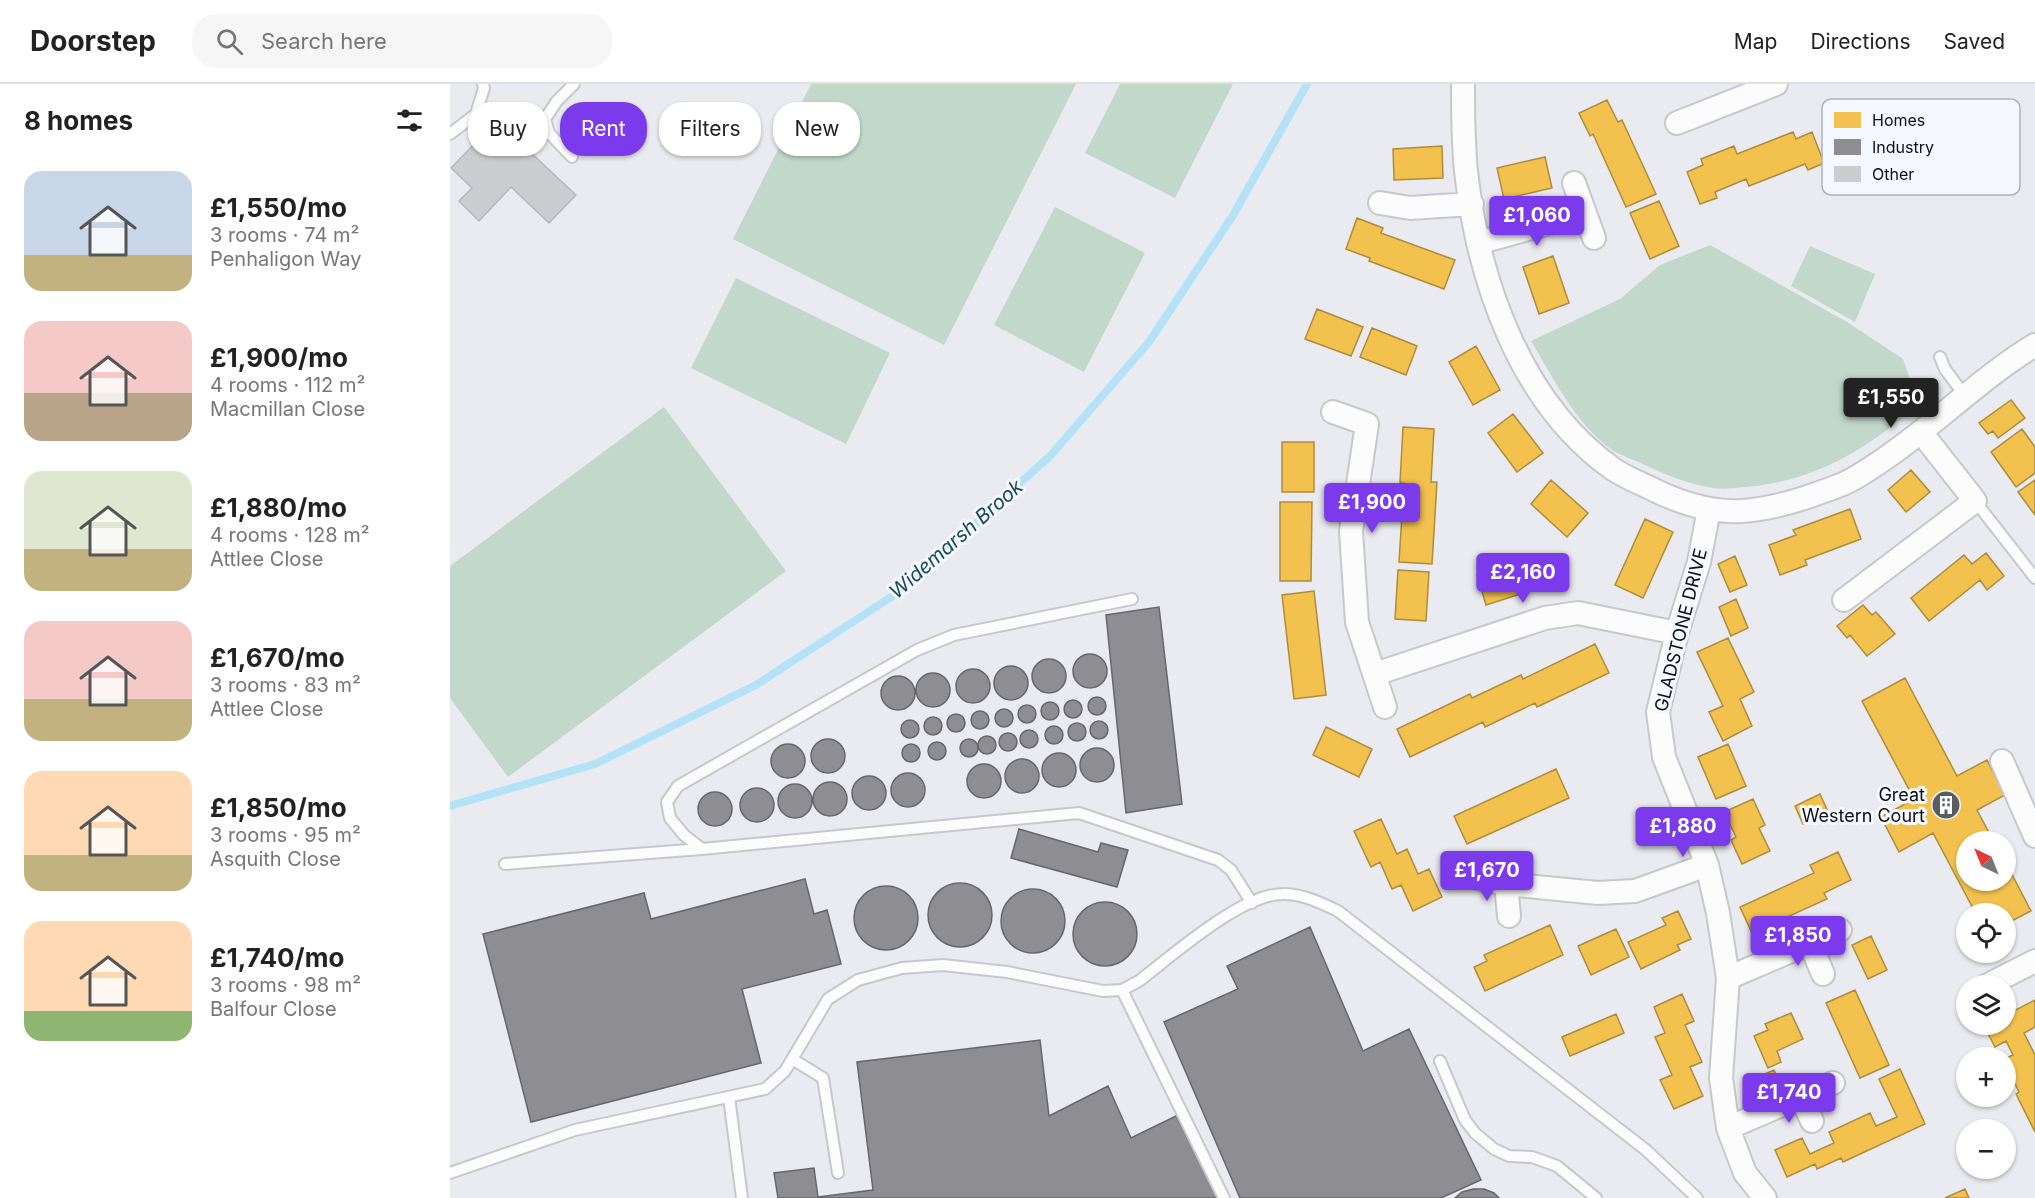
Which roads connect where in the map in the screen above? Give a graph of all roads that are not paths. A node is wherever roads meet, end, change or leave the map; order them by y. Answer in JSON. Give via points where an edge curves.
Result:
{"nodes":[{"id":1,"x":483,"y":84,"type":"edge"},
{"id":2,"x":574,"y":84,"type":"edge"},
{"id":3,"x":1463,"y":84,"type":"edge"},
{"id":4,"x":1776,"y":84,"type":"edge"},
{"id":5,"x":1677,"y":123,"type":"dead end"},
{"id":6,"x":450,"y":134,"type":"edge"},
{"id":7,"x":572,"y":157,"type":"dead end"},
{"id":8,"x":1574,"y":183,"type":"dead end"},
{"id":9,"x":1380,"y":203,"type":"dead end"},
{"id":10,"x":1472,"y":204,"type":"junction"},
{"id":11,"x":1585,"y":213,"type":"junction"},
{"id":12,"x":1594,"y":237,"type":"dead end"},
{"id":13,"x":1478,"y":243,"type":"junction"},
{"id":14,"x":2033,"y":349,"type":"edge"},
{"id":15,"x":1940,"y":357,"type":"dead end"},
{"id":16,"x":1965,"y":396,"type":"junction"},
{"id":17,"x":1333,"y":412,"type":"dead end"},
{"id":18,"x":1921,"y":432,"type":"junction"},
{"id":19,"x":1975,"y":501,"type":"junction"},
{"id":20,"x":1709,"y":508,"type":"junction"},
{"id":21,"x":2035,"y":578,"type":"edge"},
{"id":22,"x":1132,"y":599,"type":"dead end"},
{"id":23,"x":1844,"y":600,"type":"dead end"},
{"id":24,"x":1677,"y":633,"type":"junction"},
{"id":25,"x":1375,"y":674,"type":"junction"},
{"id":26,"x":1384,"y":707,"type":"dead end"},
{"id":27,"x":2002,"y":761,"type":"dead end"},
{"id":28,"x":2035,"y":836,"type":"edge"},
{"id":29,"x":702,"y":849,"type":"junction"},
{"id":30,"x":506,"y":864,"type":"dead end"},
{"id":31,"x":1707,"y":865,"type":"junction"},
{"id":32,"x":1472,"y":877,"type":"dead end"},
{"id":33,"x":1506,"y":884,"type":"junction"},
{"id":34,"x":1252,"y":903,"type":"junction"},
{"id":35,"x":1509,"y":916,"type":"dead end"},
{"id":36,"x":1840,"y":930,"type":"dead end"},
{"id":37,"x":1810,"y":943,"type":"junction"},
{"id":38,"x":2035,"y":961,"type":"edge"},
{"id":39,"x":1823,"y":974,"type":"dead end"},
{"id":40,"x":2008,"y":975,"type":"edge"},
{"id":41,"x":1728,"y":978,"type":"junction"},
{"id":42,"x":1122,"y":990,"type":"junction"},
{"id":43,"x":792,"y":1059,"type":"junction"},
{"id":44,"x":1440,"y":1061,"type":"dead end"},
{"id":45,"x":1833,"y":1083,"type":"dead end"},
{"id":46,"x":729,"y":1097,"type":"junction"},
{"id":47,"x":1801,"y":1097,"type":"junction"},
{"id":48,"x":1812,"y":1121,"type":"dead end"},
{"id":49,"x":1728,"y":1128,"type":"junction"},
{"id":50,"x":450,"y":1173,"type":"edge"},
{"id":51,"x":838,"y":1173,"type":"dead end"},
{"id":52,"x":742,"y":1198,"type":"edge"},
{"id":53,"x":1224,"y":1198,"type":"edge"},
{"id":54,"x":1596,"y":1198,"type":"edge"},
{"id":55,"x":1697,"y":1198,"type":"edge"},
{"id":56,"x":1765,"y":1198,"type":"edge"}],
"edges":[{"from":1,"to":6,"type":"lane","via":[[476,114]]},
{"from":2,"to":7,"type":"lane","via":[[545,119],[549,133]]},
{"from":3,"to":10,"type":"street","via":[[1466,170]]},
{"from":4,"to":5,"type":"street"},
{"from":8,"to":11,"type":"street"},
{"from":9,"to":10,"type":"street","via":[[1410,208]]},
{"from":10,"to":13,"type":"street"},
{"from":11,"to":12,"type":"street"},
{"from":11,"to":13,"type":"street"},
{"from":13,"to":20,"type":"street","via":[[1514,347],[1540,392],[1576,439],[1614,470],[1674,500]]},
{"from":14,"to":16,"type":"street"},
{"from":15,"to":16,"type":"lane"},
{"from":16,"to":18,"type":"street"},
{"from":17,"to":25,"type":"street","via":[[1367,423],[1351,531],[1357,622]]},
{"from":18,"to":19,"type":"street"},
{"from":18,"to":20,"type":"street","via":[[1846,483],[1763,507],[1741,511]]},
{"from":19,"to":21,"type":"lane"},
{"from":19,"to":23,"type":"street"},
{"from":20,"to":24,"type":"street","name":"GLADSTONE DRIVE","via":[[1700,562]]},
{"from":22,"to":29,"type":"lane","via":[[954,635],[917,650],[678,786],[667,802],[670,818]]},
{"from":24,"to":25,"type":"street","via":[[1578,613],[1545,618]]},
{"from":24,"to":31,"type":"street","name":"GLADSTONE DRIVE","via":[[1658,712],[1665,757]]},
{"from":25,"to":26,"type":"street"},
{"from":27,"to":28,"type":"street"},
{"from":29,"to":30,"type":"lane"},
{"from":29,"to":34,"type":"lane","via":[[1079,813],[1218,860],[1232,870]]},
{"from":31,"to":33,"type":"street","via":[[1635,891],[1598,893]]},
{"from":31,"to":41,"type":"street","name":"GLADSTONE DRIVE"},
{"from":32,"to":33,"type":"street"},
{"from":33,"to":35,"type":"street"},
{"from":34,"to":42,"type":"lane","via":[[1237,909]]},
{"from":34,"to":55,"type":"lane","via":[[1283,894],[1307,897],[1338,911],[1646,1150]]},
{"from":36,"to":37,"type":"street"},
{"from":37,"to":39,"type":"street"},
{"from":37,"to":41,"type":"street"},
{"from":38,"to":40,"type":"street"},
{"from":41,"to":49,"type":"street","name":"GLADSTONE DRIVE","via":[[1721,1078]]},
{"from":42,"to":43,"type":"lane","via":[[1103,991],[1007,972],[944,965],[902,968],[858,980],[828,999]]},
{"from":42,"to":53,"type":"lane"},
{"from":43,"to":46,"type":"lane","via":[[765,1089]]},
{"from":43,"to":51,"type":"lane","via":[[823,1078]]},
{"from":44,"to":54,"type":"lane","via":[[1465,1120],[1475,1133],[1509,1156],[1532,1157],[1557,1166]]},
{"from":45,"to":47,"type":"street"},
{"from":46,"to":50,"type":"lane","via":[[574,1130]]},
{"from":46,"to":52,"type":"lane"},
{"from":47,"to":48,"type":"street"},
{"from":47,"to":49,"type":"street"},
{"from":49,"to":56,"type":"street","name":"GLADSTONE DRIVE","via":[[1745,1173]]}]}
